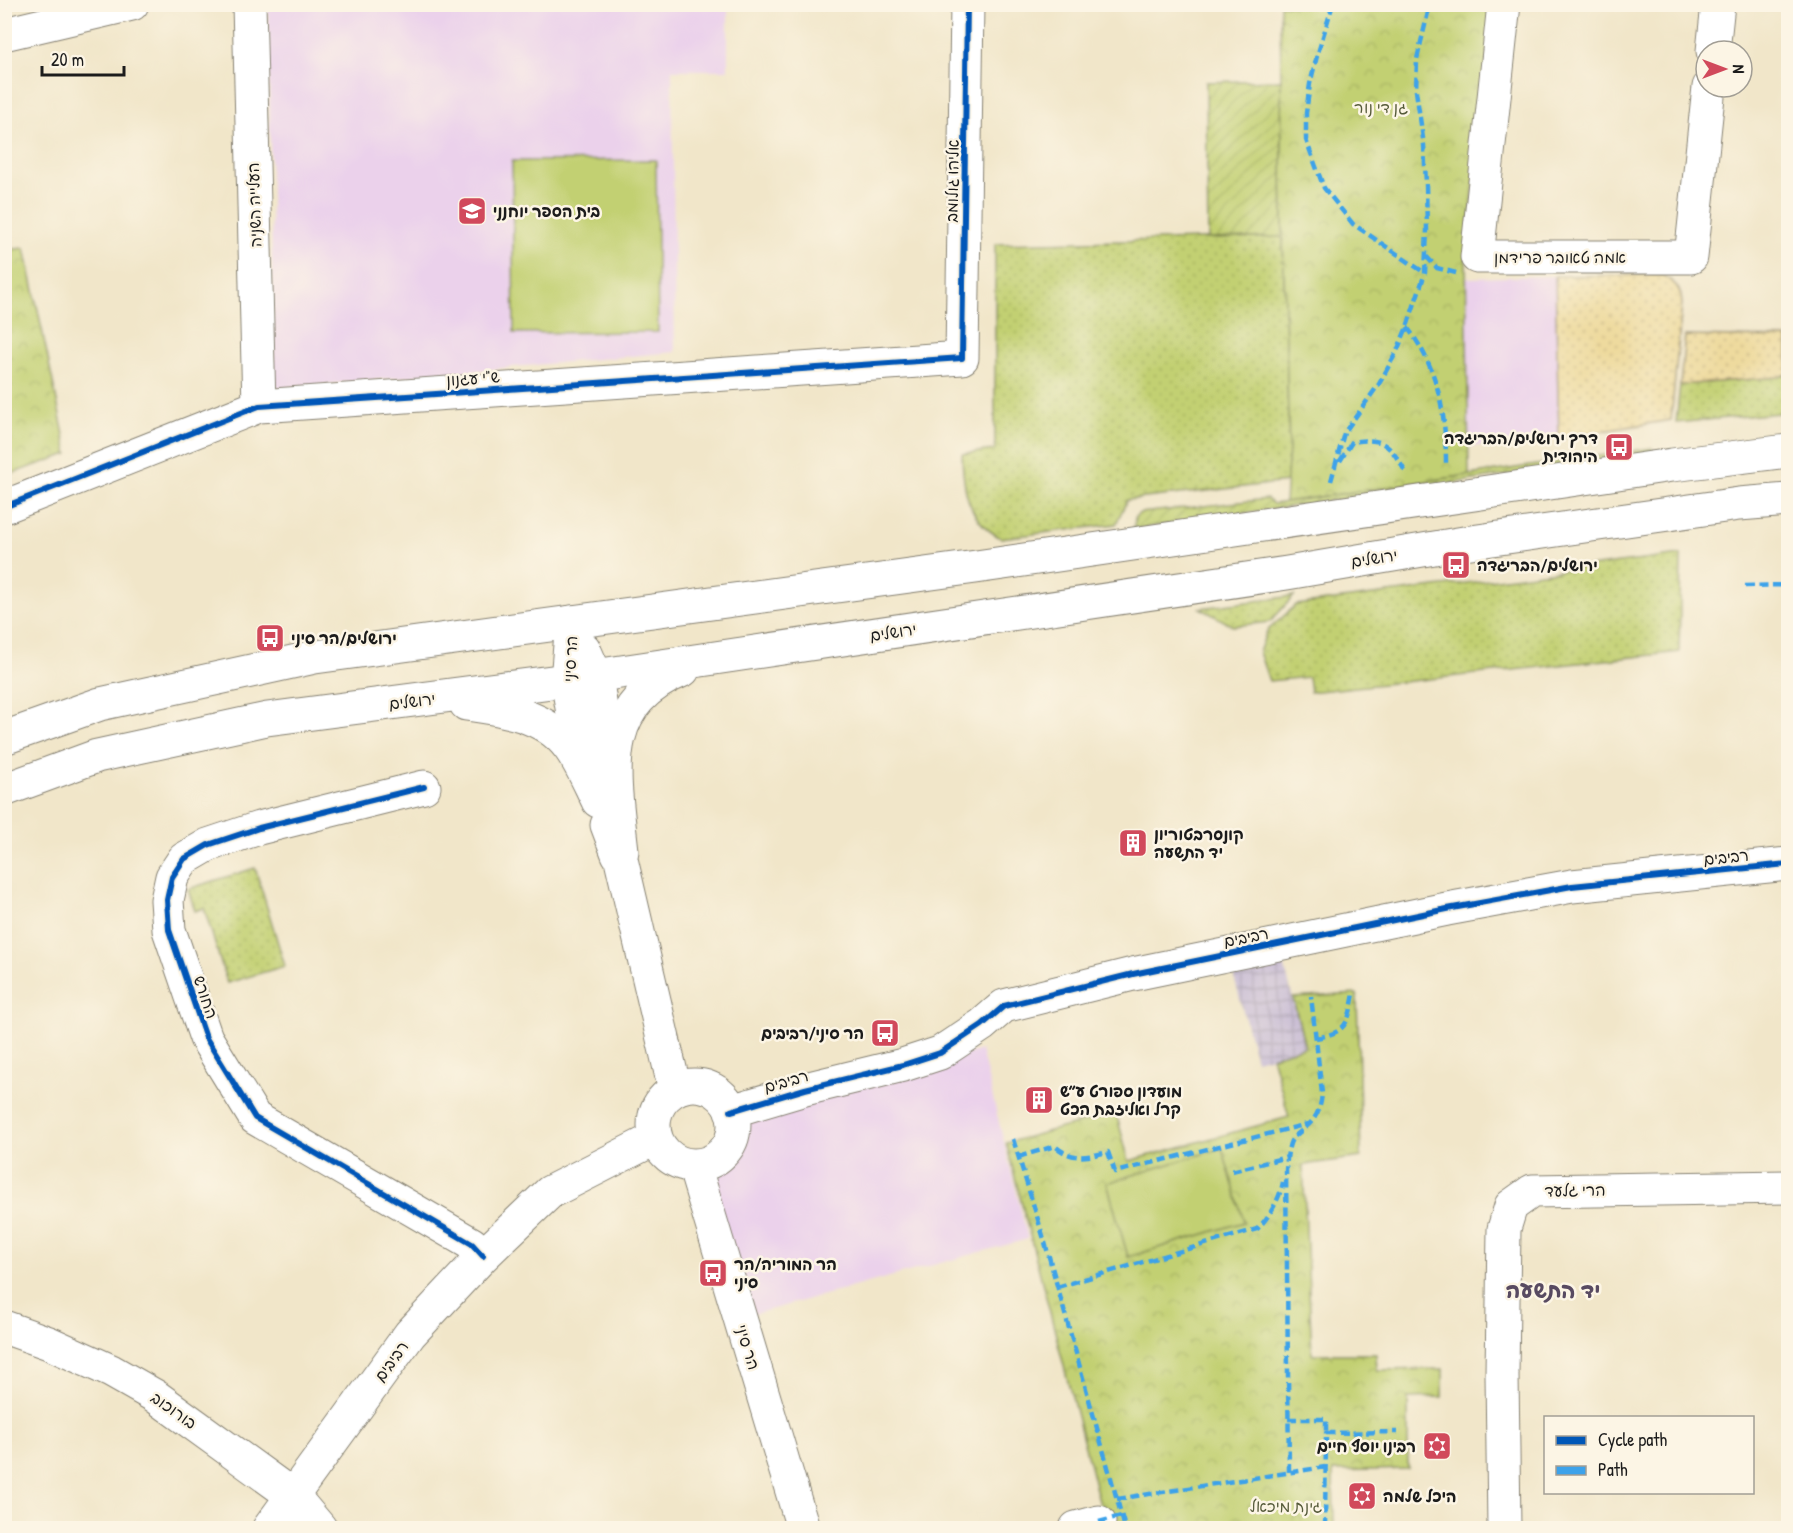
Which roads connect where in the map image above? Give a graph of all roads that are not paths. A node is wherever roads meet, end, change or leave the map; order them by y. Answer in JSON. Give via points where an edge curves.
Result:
{"nodes":[{"id":1,"x":132,"y":4,"type":"edge"},
{"id":2,"x":249,"y":4,"type":"edge"},
{"id":3,"x":967,"y":4,"type":"edge"},
{"id":4,"x":1504,"y":4,"type":"edge"},
{"id":5,"x":1718,"y":4,"type":"edge"},
{"id":6,"x":4,"y":34,"type":"edge"},
{"id":7,"x":1714,"y":39,"type":"edge"},
{"id":8,"x":1708,"y":99,"type":"edge"},
{"id":9,"x":962,"y":357,"type":"joint"},
{"id":10,"x":260,"y":406,"type":"junction"},
{"id":11,"x":1788,"y":442,"type":"edge"},
{"id":12,"x":1788,"y":451,"type":"edge"},
{"id":13,"x":1751,"y":454,"type":"junction"},
{"id":14,"x":1788,"y":500,"type":"edge"},
{"id":15,"x":4,"y":507,"type":"edge"},
{"id":16,"x":572,"y":622,"type":"junction"},
{"id":17,"x":709,"y":660,"type":"junction"},
{"id":18,"x":581,"y":678,"type":"junction"},
{"id":19,"x":431,"y":699,"type":"junction"},
{"id":20,"x":4,"y":738,"type":"edge"},
{"id":21,"x":423,"y":787,"type":"dead end"},
{"id":22,"x":4,"y":790,"type":"edge"},
{"id":23,"x":598,"y":801,"type":"junction"},
{"id":24,"x":621,"y":853,"type":"junction"},
{"id":25,"x":1788,"y":864,"type":"edge"},
{"id":26,"x":675,"y":1090,"type":"junction"},
{"id":27,"x":731,"y":1111,"type":"junction"},
{"id":28,"x":656,"y":1137,"type":"junction"},
{"id":29,"x":694,"y":1165,"type":"junction"},
{"id":30,"x":1788,"y":1187,"type":"edge"},
{"id":31,"x":483,"y":1256,"type":"junction"},
{"id":32,"x":4,"y":1327,"type":"edge"},
{"id":33,"x":293,"y":1496,"type":"junction"},
{"id":34,"x":269,"y":1528,"type":"edge"},
{"id":35,"x":320,"y":1528,"type":"edge"},
{"id":36,"x":803,"y":1528,"type":"edge"},
{"id":37,"x":1504,"y":1528,"type":"edge"}],
"edges":[{"from":1,"to":6,"type":"street"},
{"from":2,"to":10,"type":"street","name":"העלייה השניה"},
{"from":3,"to":9,"type":"street","name":"אליהו גולומב"},
{"from":4,"to":8,"type":"street","name":"אמה טאובר פרידמן","via":[[1477,257],[1691,257]]},
{"from":5,"to":7,"type":"street"},
{"from":9,"to":10,"type":"street","name":"ש\"י עגנון"},
{"from":10,"to":15,"type":"street","name":"ש\"י עגנון"},
{"from":11,"to":13,"type":"street"},
{"from":12,"to":13,"type":"street"},
{"from":13,"to":16,"type":"street"},
{"from":14,"to":17,"type":"street","name":"ירושלים","via":[[1464,543]]},
{"from":16,"to":18,"type":"street","name":"הר סיני"},
{"from":16,"to":20,"type":"street","via":[[315,657],[100,704]]},
{"from":17,"to":18,"type":"street","name":"ירושלים"},
{"from":17,"to":24,"type":"street","via":[[665,678],[646,692],[622,724],[615,785]]},
{"from":18,"to":19,"type":"street","name":"ירושלים"},
{"from":18,"to":23,"type":"street","name":"הר סיני","via":[[573,713]]},
{"from":18,"to":24,"type":"street","name":"הר סיני"},
{"from":19,"to":22,"type":"street","name":"ירושלים","via":[[267,719],[97,756]]},
{"from":19,"to":23,"type":"street","via":[[494,707],[548,726],[571,749]]},
{"from":21,"to":31,"type":"street","name":"החורש","via":[[208,845],[184,859],[172,877],[167,900],[169,930],[206,1038],[255,1118],[472,1244]]},
{"from":23,"to":24,"type":"street","name":"הר סיני","via":[[618,854]]},
{"from":24,"to":26,"type":"street","name":"הר סיני"},
{"from":25,"to":27,"type":"street","name":"רביבים","via":[[1572,886],[1133,974],[1004,1006],[940,1053]]},
{"from":26,"to":27,"type":"street","via":[[688,1085],[714,1090]]},
{"from":26,"to":28,"type":"street","via":[[659,1105],[655,1115]]},
{"from":27,"to":29,"type":"street","via":[[732,1136],[726,1148],[706,1163]]},
{"from":28,"to":29,"type":"street","via":[[670,1157]]},
{"from":28,"to":31,"type":"street","name":"רביבים","via":[[550,1192]]},
{"from":29,"to":36,"type":"street","name":"הר סיני"},
{"from":30,"to":37,"type":"street","name":"הרי גלעד","via":[[1533,1191],[1510,1206],[1504,1229]]},
{"from":31,"to":33,"type":"street","name":"רביבים","via":[[410,1334]]},
{"from":32,"to":33,"type":"street","name":"בורוכוב","via":[[111,1371],[155,1396]]},
{"from":33,"to":34,"type":"street","name":"רביבים"},
{"from":33,"to":35,"type":"street","name":"בורוכוב"}]}
